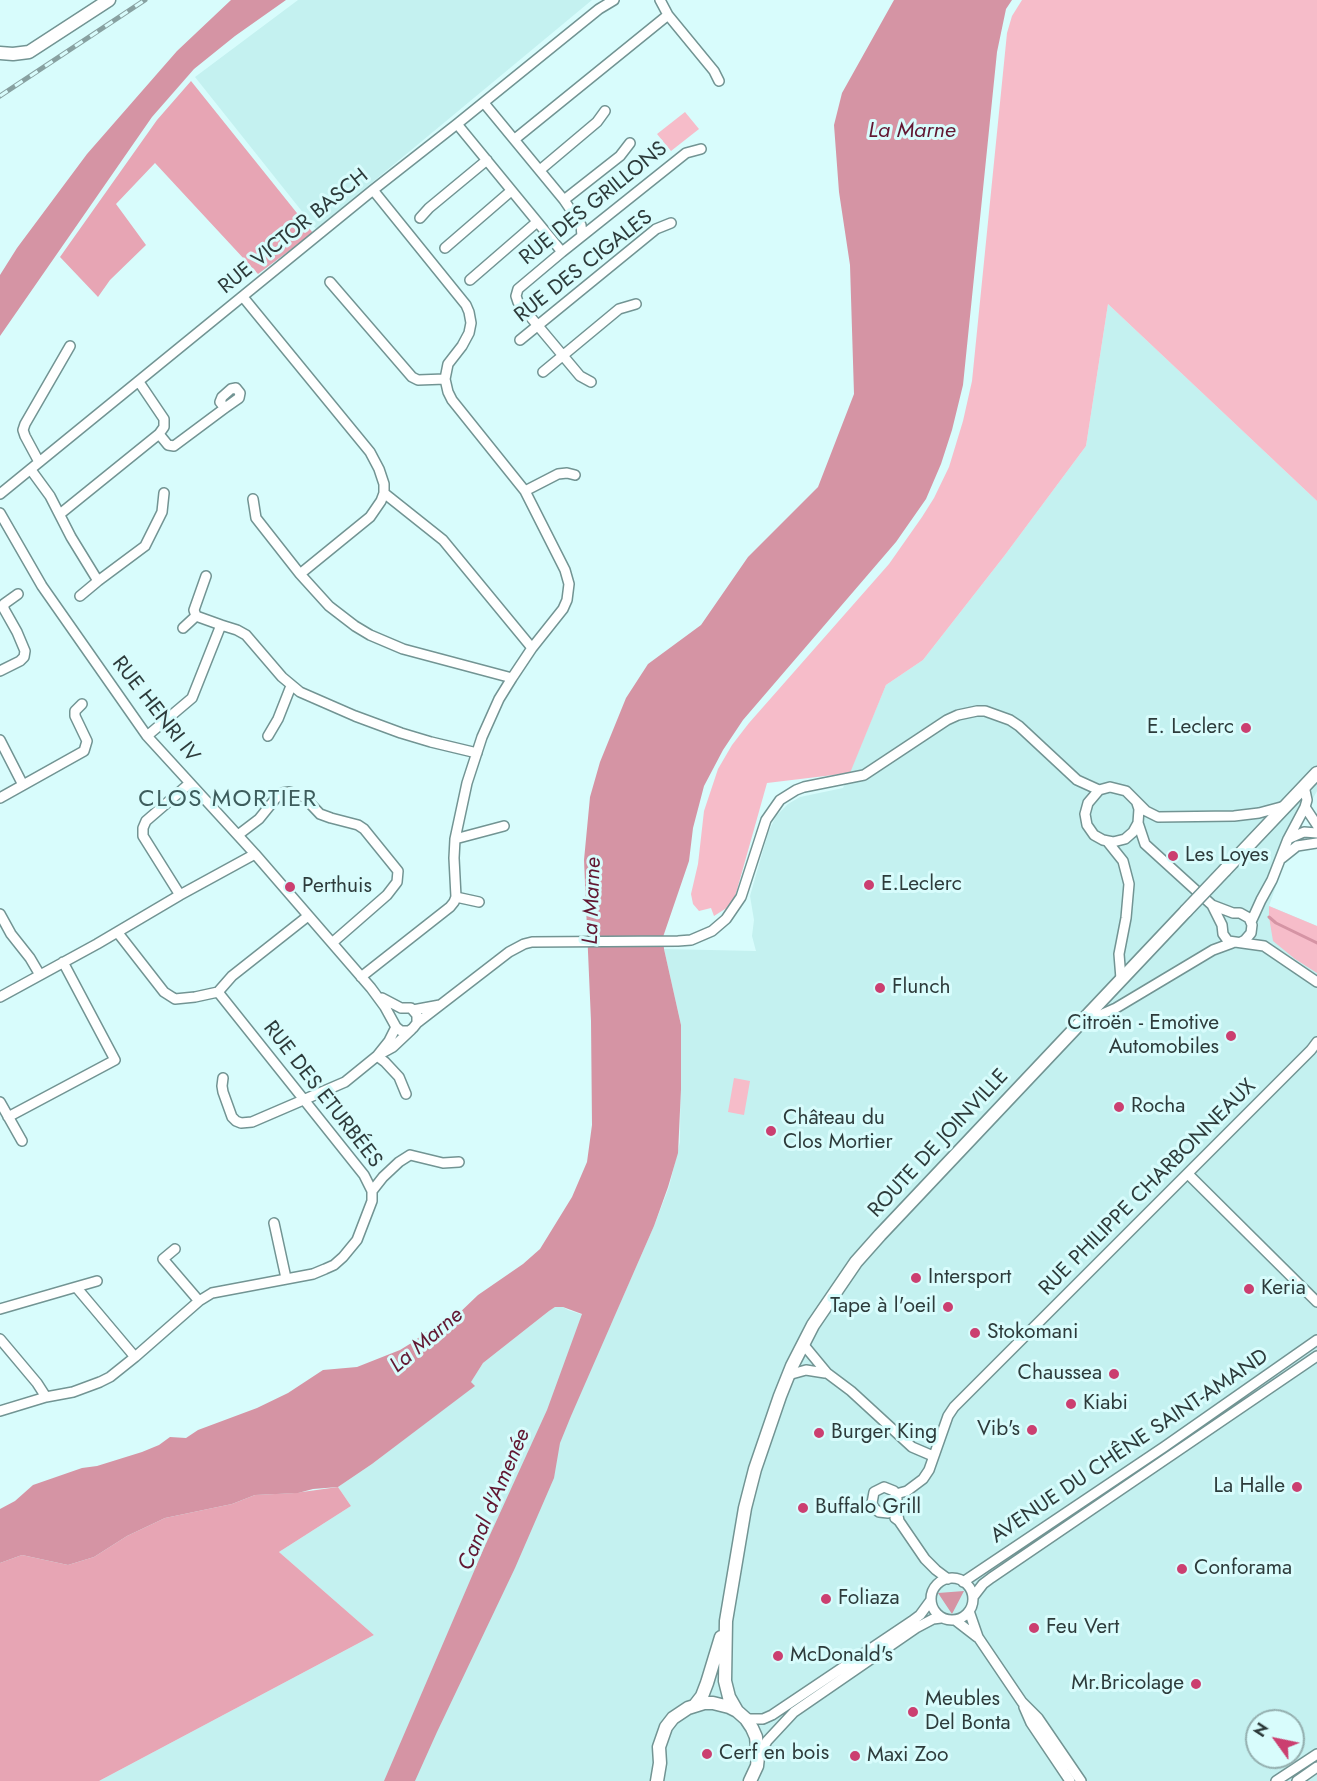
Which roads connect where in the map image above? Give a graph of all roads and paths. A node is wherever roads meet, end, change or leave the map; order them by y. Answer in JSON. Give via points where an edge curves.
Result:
{"nodes":[{"id":1,"x":109,"y":0,"type":"edge"},
{"id":2,"x":614,"y":0,"type":"edge"},
{"id":3,"x":660,"y":0,"type":"edge"},
{"id":4,"x":668,"y":15,"type":"junction"},
{"id":5,"x":0,"y":53,"type":"edge"},
{"id":6,"x":719,"y":81,"type":"dead end"},
{"id":7,"x":484,"y":103,"type":"junction"},
{"id":8,"x":605,"y":111,"type":"dead end"},
{"id":9,"x":457,"y":124,"type":"junction"},
{"id":10,"x":515,"y":139,"type":"junction"},
{"id":11,"x":630,"y":142,"type":"dead end"},
{"id":12,"x":701,"y":149,"type":"dead end"},
{"id":13,"x":487,"y":160,"type":"junction"},
{"id":14,"x":540,"y":170,"type":"junction"},
{"id":15,"x":373,"y":190,"type":"junction"},
{"id":16,"x":511,"y":191,"type":"junction"},
{"id":17,"x":564,"y":200,"type":"junction"},
{"id":18,"x":420,"y":218,"type":"dead end"},
{"id":19,"x":537,"y":222,"type":"junction"},
{"id":20,"x":671,"y":223,"type":"dead end"},
{"id":21,"x":582,"y":236,"type":"junction"},
{"id":22,"x":445,"y":248,"type":"dead end"},
{"id":23,"x":562,"y":252,"type":"junction"},
{"id":24,"x":470,"y":280,"type":"dead end"},
{"id":25,"x":330,"y":282,"type":"dead end"},
{"id":26,"x":243,"y":297,"type":"junction"},
{"id":27,"x":636,"y":304,"type":"dead end"},
{"id":28,"x":538,"y":324,"type":"junction"},
{"id":29,"x":520,"y":340,"type":"dead end"},
{"id":30,"x":70,"y":346,"type":"dead end"},
{"id":31,"x":563,"y":355,"type":"junction"},
{"id":32,"x":543,"y":372,"type":"dead end"},
{"id":33,"x":445,"y":379,"type":"junction"},
{"id":34,"x":139,"y":382,"type":"junction"},
{"id":35,"x":591,"y":382,"type":"dead end"},
{"id":36,"x":225,"y":408,"type":"dead end"},
{"id":37,"x":159,"y":434,"type":"junction"},
{"id":38,"x":39,"y":462,"type":"junction"},
{"id":39,"x":31,"y":470,"type":"junction"},
{"id":40,"x":575,"y":475,"type":"dead end"},
{"id":41,"x":525,"y":490,"type":"junction"},
{"id":42,"x":164,"y":493,"type":"dead end"},
{"id":43,"x":384,"y":493,"type":"junction"},
{"id":44,"x":0,"y":494,"type":"edge"},
{"id":45,"x":253,"y":499,"type":"dead end"},
{"id":46,"x":0,"y":513,"type":"edge"},
{"id":47,"x":60,"y":514,"type":"junction"},
{"id":48,"x":300,"y":574,"type":"junction"},
{"id":49,"x":206,"y":576,"type":"dead end"},
{"id":50,"x":98,"y":581,"type":"junction"},
{"id":51,"x":18,"y":594,"type":"dead end"},
{"id":52,"x":80,"y":596,"type":"dead end"},
{"id":53,"x":196,"y":616,"type":"junction"},
{"id":54,"x":221,"y":625,"type":"junction"},
{"id":55,"x":183,"y":628,"type":"dead end"},
{"id":56,"x":532,"y":648,"type":"junction"},
{"id":57,"x":0,"y":671,"type":"edge"},
{"id":58,"x":512,"y":678,"type":"junction"},
{"id":59,"x":291,"y":686,"type":"junction"},
{"id":60,"x":82,"y":704,"type":"dead end"},
{"id":61,"x":147,"y":736,"type":"junction"},
{"id":62,"x":268,"y":736,"type":"dead end"},
{"id":63,"x":0,"y":740,"type":"edge"},
{"id":64,"x":477,"y":753,"type":"junction"},
{"id":65,"x":1317,"y":772,"type":"edge"},
{"id":66,"x":1077,"y":780,"type":"junction"},
{"id":67,"x":190,"y":783,"type":"junction"},
{"id":68,"x":23,"y":785,"type":"junction"},
{"id":69,"x":1304,"y":786,"type":"junction"},
{"id":70,"x":1099,"y":790,"type":"junction"},
{"id":71,"x":0,"y":798,"type":"edge"},
{"id":72,"x":1088,"y":802,"type":"junction"},
{"id":73,"x":1137,"y":803,"type":"junction"},
{"id":74,"x":1285,"y":806,"type":"junction"},
{"id":75,"x":1305,"y":807,"type":"junction"},
{"id":76,"x":1138,"y":823,"type":"junction"},
{"id":77,"x":1317,"y":825,"type":"edge"},
{"id":78,"x":504,"y":826,"type":"dead end"},
{"id":79,"x":1317,"y":833,"type":"edge"},
{"id":80,"x":238,"y":835,"type":"junction"},
{"id":81,"x":455,"y":838,"type":"junction"},
{"id":82,"x":1125,"y":839,"type":"junction"},
{"id":83,"x":1288,"y":839,"type":"junction"},
{"id":84,"x":1107,"y":841,"type":"junction"},
{"id":85,"x":1317,"y":843,"type":"edge"},
{"id":86,"x":1145,"y":844,"type":"junction"},
{"id":87,"x":255,"y":854,"type":"junction"},
{"id":88,"x":1282,"y":858,"type":"junction"},
{"id":89,"x":180,"y":895,"type":"junction"},
{"id":90,"x":456,"y":897,"type":"junction"},
{"id":91,"x":1261,"y":900,"type":"junction"},
{"id":92,"x":479,"y":903,"type":"dead end"},
{"id":93,"x":1212,"y":905,"type":"junction"},
{"id":94,"x":1236,"y":913,"type":"junction"},
{"id":95,"x":0,"y":914,"type":"edge"},
{"id":96,"x":308,"y":916,"type":"junction"},
{"id":97,"x":1222,"y":925,"type":"junction"},
{"id":98,"x":1252,"y":925,"type":"junction"},
{"id":99,"x":118,"y":933,"type":"junction"},
{"id":100,"x":332,"y":943,"type":"junction"},
{"id":101,"x":1237,"y":943,"type":"junction"},
{"id":102,"x":1264,"y":946,"type":"junction"},
{"id":103,"x":63,"y":962,"type":"junction"},
{"id":104,"x":40,"y":975,"type":"junction"},
{"id":105,"x":361,"y":977,"type":"junction"},
{"id":106,"x":1121,"y":979,"type":"junction"},
{"id":107,"x":1317,"y":982,"type":"edge"},
{"id":108,"x":218,"y":992,"type":"junction"},
{"id":109,"x":375,"y":993,"type":"junction"},
{"id":110,"x":0,"y":996,"type":"edge"},
{"id":111,"x":442,"y":1005,"type":"junction"},
{"id":112,"x":400,"y":1008,"type":"junction"},
{"id":113,"x":413,"y":1010,"type":"junction"},
{"id":114,"x":395,"y":1024,"type":"junction"},
{"id":115,"x":1077,"y":1025,"type":"junction"},
{"id":116,"x":415,"y":1026,"type":"junction"},
{"id":117,"x":1317,"y":1042,"type":"edge"},
{"id":118,"x":377,"y":1056,"type":"junction"},
{"id":119,"x":223,"y":1078,"type":"dead end"},
{"id":120,"x":406,"y":1094,"type":"dead end"},
{"id":121,"x":304,"y":1100,"type":"junction"},
{"id":122,"x":0,"y":1102,"type":"edge"},
{"id":123,"x":8,"y":1117,"type":"junction"},
{"id":124,"x":22,"y":1141,"type":"dead end"},
{"id":125,"x":459,"y":1162,"type":"dead end"},
{"id":126,"x":1188,"y":1174,"type":"junction"},
{"id":127,"x":372,"y":1191,"type":"junction"},
{"id":128,"x":274,"y":1223,"type":"dead end"},
{"id":129,"x":176,"y":1249,"type":"dead end"},
{"id":130,"x":286,"y":1278,"type":"junction"},
{"id":131,"x":97,"y":1281,"type":"dead end"},
{"id":132,"x":76,"y":1287,"type":"junction"},
{"id":133,"x":199,"y":1301,"type":"junction"},
{"id":134,"x":1317,"y":1302,"type":"edge"},
{"id":135,"x":0,"y":1309,"type":"edge"},
{"id":136,"x":0,"y":1339,"type":"edge"},
{"id":137,"x":1317,"y":1340,"type":"edge"},
{"id":138,"x":803,"y":1344,"type":"junction"},
{"id":139,"x":1317,"y":1356,"type":"edge"},
{"id":140,"x":135,"y":1358,"type":"junction"},
{"id":141,"x":827,"y":1373,"type":"junction"},
{"id":142,"x":788,"y":1375,"type":"junction"},
{"id":143,"x":46,"y":1396,"type":"junction"},
{"id":144,"x":0,"y":1411,"type":"edge"},
{"id":145,"x":933,"y":1456,"type":"junction"},
{"id":146,"x":896,"y":1494,"type":"junction"},
{"id":147,"x":896,"y":1506,"type":"junction"},
{"id":148,"x":888,"y":1513,"type":"junction"},
{"id":149,"x":899,"y":1521,"type":"junction"},
{"id":150,"x":925,"y":1559,"type":"junction"},
{"id":151,"x":948,"y":1579,"type":"junction"},
{"id":152,"x":963,"y":1581,"type":"junction"},
{"id":153,"x":934,"y":1588,"type":"junction"},
{"id":154,"x":973,"y":1597,"type":"junction"},
{"id":155,"x":931,"y":1600,"type":"junction"},
{"id":156,"x":969,"y":1611,"type":"junction"},
{"id":157,"x":941,"y":1618,"type":"junction"},
{"id":158,"x":955,"y":1620,"type":"junction"},
{"id":159,"x":726,"y":1621,"type":"junction"},
{"id":160,"x":978,"y":1637,"type":"junction"},
{"id":161,"x":1022,"y":1702,"type":"junction"},
{"id":162,"x":695,"y":1705,"type":"junction"},
{"id":163,"x":741,"y":1715,"type":"junction"},
{"id":164,"x":1317,"y":1754,"type":"edge"},
{"id":165,"x":758,"y":1757,"type":"junction"},
{"id":166,"x":660,"y":1762,"type":"junction"},
{"id":167,"x":1317,"y":1767,"type":"edge"},
{"id":168,"x":657,"y":1781,"type":"edge"},
{"id":169,"x":668,"y":1781,"type":"edge"},
{"id":170,"x":750,"y":1781,"type":"edge"},
{"id":171,"x":1070,"y":1781,"type":"edge"},
{"id":172,"x":1081,"y":1781,"type":"edge"},
{"id":173,"x":1276,"y":1781,"type":"edge"},
{"id":174,"x":1297,"y":1781,"type":"edge"}],
"edges":[{"from":1,"to":5,"type":"main road","via":[[29,52]]},
{"from":2,"to":7,"type":"street","name":"RUE VICTOR BASCH"},
{"from":3,"to":4,"type":"street"},
{"from":4,"to":6,"type":"street"},
{"from":4,"to":10,"type":"street"},
{"from":7,"to":9,"type":"street","name":"RUE VICTOR BASCH"},
{"from":7,"to":10,"type":"street"},
{"from":8,"to":14,"type":"street"},
{"from":9,"to":13,"type":"street"},
{"from":9,"to":15,"type":"street","name":"RUE VICTOR BASCH"},
{"from":10,"to":14,"type":"street"},
{"from":11,"to":17,"type":"street","via":[[620,156]]},
{"from":12,"to":21,"type":"street","name":"RUE DES GRILLONS","via":[[686,153]]},
{"from":13,"to":16,"type":"street"},
{"from":13,"to":18,"type":"street"},
{"from":14,"to":17,"type":"street"},
{"from":15,"to":26,"type":"street","name":"RUE VICTOR BASCH"},
{"from":15,"to":33,"type":"street","via":[[469,312],[469,333],[448,364]]},
{"from":16,"to":19,"type":"street"},
{"from":16,"to":22,"type":"street"},
{"from":17,"to":21,"type":"street","via":[[581,225]]},
{"from":19,"to":23,"type":"street"},
{"from":19,"to":24,"type":"street"},
{"from":20,"to":28,"type":"street","name":"RUE DES CIGALES","via":[[656,229]]},
{"from":21,"to":23,"type":"street","name":"RUE DES GRILLONS"},
{"from":23,"to":28,"type":"street","name":"RUE DES GRILLONS","via":[[518,289],[518,302]]},
{"from":25,"to":33,"type":"street","via":[[412,377]]},
{"from":26,"to":34,"type":"street","name":"RUE VICTOR BASCH"},
{"from":26,"to":43,"type":"street","via":[[370,452],[380,469]]},
{"from":27,"to":31,"type":"street","via":[[619,309]]},
{"from":28,"to":29,"type":"street","name":"RUE DES CIGALES"},
{"from":28,"to":31,"type":"street"},
{"from":30,"to":38,"type":"street","via":[[23,430]]},
{"from":31,"to":32,"type":"street"},
{"from":31,"to":35,"type":"street","via":[[580,376]]},
{"from":33,"to":41,"type":"street","via":[[452,400]]},
{"from":34,"to":37,"type":"street","via":[[164,419]]},
{"from":34,"to":38,"type":"street","name":"RUE VICTOR BASCH"},
{"from":36,"to":37,"type":"street","via":[[174,446]]},
{"from":37,"to":47,"type":"street"},
{"from":38,"to":39,"type":"street","name":"RUE VICTOR BASCH"},
{"from":39,"to":44,"type":"street","name":"RUE VICTOR BASCH"},
{"from":39,"to":47,"type":"street"},
{"from":40,"to":41,"type":"street","via":[[562,473]]},
{"from":41,"to":56,"type":"street","via":[[569,584],[562,609]]},
{"from":42,"to":50,"type":"street","via":[[162,512],[145,546]]},
{"from":43,"to":48,"type":"street","via":[[370,517]]},
{"from":43,"to":56,"type":"street","via":[[443,540]]},
{"from":45,"to":48,"type":"street","via":[[256,518]]},
{"from":46,"to":61,"type":"street","name":"RUE HENRI IV","via":[[42,586]]},
{"from":47,"to":50,"type":"street"},
{"from":48,"to":58,"type":"street","via":[[343,618],[386,643]]},
{"from":49,"to":53,"type":"street","via":[[194,610]]},
{"from":50,"to":52,"type":"street"},
{"from":51,"to":57,"type":"street","via":[[4,604],[4,609],[25,651],[24,657]]},
{"from":53,"to":54,"type":"street"},
{"from":53,"to":55,"type":"street"},
{"from":54,"to":59,"type":"street","via":[[246,635]]},
{"from":54,"to":61,"type":"street","via":[[192,698]]},
{"from":56,"to":58,"type":"street"},
{"from":58,"to":64,"type":"street","via":[[490,718]]},
{"from":59,"to":62,"type":"street"},
{"from":59,"to":64,"type":"street","via":[[376,725]]},
{"from":60,"to":68,"type":"street","via":[[75,716],[87,741],[84,751]]},
{"from":61,"to":67,"type":"street","name":"RUE HENRI IV"},
{"from":63,"to":68,"type":"street"},
{"from":64,"to":81,"type":"street"},
{"from":65,"to":69,"type":"main road","name":"ROUTE DE JOINVILLE"},
{"from":66,"to":70,"type":"street"},
{"from":66,"to":72,"type":"street"},
{"from":66,"to":111,"type":"street","via":[[1010,720],[985,711],[958,715],[864,775],[796,789],[780,800],[765,820],[741,897],[726,920],[712,931],[691,940],[532,942],[517,947]]},
{"from":67,"to":80,"type":"street","name":"RUE HENRI IV"},
{"from":67,"to":89,"type":"street","via":[[143,828],[143,836]]},
{"from":68,"to":71,"type":"street"},
{"from":69,"to":74,"type":"main road","name":"ROUTE DE JOINVILLE"},
{"from":69,"to":75,"type":"street"},
{"from":70,"to":72,"type":"street"},
{"from":70,"to":73,"type":"street","via":[[1121,789]]},
{"from":72,"to":84,"type":"street","via":[[1087,825],[1094,835]]},
{"from":73,"to":74,"type":"street","via":[[1152,815],[1170,818],[1234,816]]},
{"from":73,"to":76,"type":"street"},
{"from":74,"to":106,"type":"main road","name":"ROUTE DE JOINVILLE","bridge":true},
{"from":75,"to":77,"type":"street"},
{"from":75,"to":83,"type":"street"},
{"from":76,"to":82,"type":"street"},
{"from":76,"to":86,"type":"street"},
{"from":78,"to":81,"type":"street"},
{"from":79,"to":83,"type":"street","via":[[1304,832]]},
{"from":80,"to":87,"type":"street","name":"RUE HENRI IV"},
{"from":80,"to":100,"type":"street","via":[[259,819],[282,792],[296,792],[320,814],[364,829],[398,871],[397,882]]},
{"from":81,"to":90,"type":"street"},
{"from":82,"to":84,"type":"street"},
{"from":82,"to":86,"type":"street"},
{"from":83,"to":88,"type":"street"},
{"from":84,"to":106,"type":"street","via":[[1124,861],[1129,884],[1119,954]]},
{"from":85,"to":88,"type":"street","via":[[1298,846]]},
{"from":86,"to":93,"type":"street"},
{"from":87,"to":89,"type":"street"},
{"from":87,"to":96,"type":"street","name":"RUE HENRI IV"},
{"from":88,"to":91,"type":"street"},
{"from":89,"to":99,"type":"street"},
{"from":90,"to":92,"type":"street"},
{"from":90,"to":105,"type":"street","via":[[450,908]]},
{"from":91,"to":94,"type":"street"},
{"from":91,"to":98,"type":"street"},
{"from":93,"to":94,"type":"street"},
{"from":93,"to":97,"type":"street"},
{"from":94,"to":97,"type":"street","via":[[1228,915]]},
{"from":94,"to":98,"type":"street","via":[[1249,918]]},
{"from":95,"to":104,"type":"street"},
{"from":96,"to":100,"type":"street","name":"RUE HENRI IV"},
{"from":96,"to":108,"type":"street","via":[[232,976]]},
{"from":97,"to":101,"type":"street","via":[[1223,934]]},
{"from":98,"to":101,"type":"street","via":[[1249,937]]},
{"from":98,"to":102,"type":"street"},
{"from":99,"to":103,"type":"street"},
{"from":99,"to":108,"type":"street","via":[[164,992],[175,999]]},
{"from":100,"to":105,"type":"street","name":"RUE HENRI IV"},
{"from":101,"to":102,"type":"street"},
{"from":101,"to":115,"type":"street","via":[[1213,950],[1116,1008]]},
{"from":102,"to":107,"type":"street"},
{"from":103,"to":104,"type":"street"},
{"from":103,"to":123,"type":"street","via":[[115,1060]]},
{"from":104,"to":110,"type":"street"},
{"from":105,"to":109,"type":"street","name":"RUE HENRI IV"},
{"from":106,"to":115,"type":"main road","name":"ROUTE DE JOINVILLE"},
{"from":108,"to":121,"type":"street","name":"RUE DES ETURBÉES"},
{"from":109,"to":112,"type":"street","name":"RUE HENRI IV"},
{"from":109,"to":114,"type":"street","name":"RUE HENRI IV"},
{"from":111,"to":113,"type":"street"},
{"from":111,"to":116,"type":"street"},
{"from":112,"to":113,"type":"street"},
{"from":112,"to":114,"type":"street","via":[[395,1012]]},
{"from":113,"to":116,"type":"street","via":[[417,1014]]},
{"from":114,"to":116,"type":"street","via":[[405,1031]]},
{"from":114,"to":118,"type":"street","via":[[389,1041]]},
{"from":115,"to":138,"type":"main road","name":"ROUTE DE JOINVILLE","via":[[879,1235],[837,1289]]},
{"from":116,"to":118,"type":"street"},
{"from":117,"to":126,"type":"street","name":"RUE PHILIPPE CHARBONNEAUX"},
{"from":118,"to":120,"type":"street","via":[[399,1077]]},
{"from":118,"to":121,"type":"street","via":[[345,1082]]},
{"from":119,"to":121,"type":"street","via":[[223,1092],[232,1117],[241,1123]]},
{"from":121,"to":127,"type":"street","name":"RUE DES ETURBÉES","via":[[364,1175]]},
{"from":122,"to":123,"type":"street"},
{"from":123,"to":124,"type":"street"},
{"from":125,"to":127,"type":"street","via":[[443,1163],[410,1155],[382,1177]]},
{"from":126,"to":134,"type":"street"},
{"from":126,"to":145,"type":"street","name":"RUE PHILIPPE CHARBONNEAUX","via":[[954,1407]]},
{"from":127,"to":130,"type":"street","name":"RUE DES ETURBÉES","via":[[357,1240],[343,1257],[313,1274]]},
{"from":128,"to":130,"type":"street"},
{"from":129,"to":133,"type":"street","via":[[163,1259]]},
{"from":130,"to":133,"type":"street","name":"RUE DES ETURBÉES","via":[[219,1291]]},
{"from":131,"to":132,"type":"street"},
{"from":132,"to":135,"type":"street"},
{"from":132,"to":140,"type":"street"},
{"from":133,"to":140,"type":"street","name":"RUE DES ETURBÉES"},
{"from":136,"to":143,"type":"street"},
{"from":137,"to":152,"type":"street","name":"AVENUE DU CHÊNE SAINT-AMAND"},
{"from":138,"to":141,"type":"street"},
{"from":138,"to":142,"type":"main road","name":"ROUTE DE JOINVILLE"},
{"from":139,"to":154,"type":"street","name":"AVENUE DU CHÊNE SAINT-AMAND","via":[[991,1578]]},
{"from":140,"to":143,"type":"street","name":"RUE DES ETURBÉES","via":[[100,1382]]},
{"from":141,"to":142,"type":"street","via":[[806,1370]]},
{"from":141,"to":145,"type":"street","via":[[912,1447]]},
{"from":142,"to":159,"type":"main road","name":"ROUTE DE JOINVILLE","via":[[745,1508]]},
{"from":143,"to":144,"type":"street","name":"RUE DES ETURBÉES"},
{"from":145,"to":146,"type":"street","name":"RUE PHILIPPE CHARBONNEAUX","via":[[923,1479]]},
{"from":146,"to":147,"type":"street"},
{"from":146,"to":148,"type":"street","via":[[884,1487],[873,1496],[874,1508]]},
{"from":147,"to":148,"type":"street"},
{"from":147,"to":149,"type":"street"},
{"from":148,"to":149,"type":"street"},
{"from":149,"to":150,"type":"street"},
{"from":150,"to":151,"type":"street"},
{"from":150,"to":153,"type":"street"},
{"from":151,"to":152,"type":"street"},
{"from":151,"to":153,"type":"street"},
{"from":152,"to":154,"type":"street"},
{"from":153,"to":155,"type":"street"},
{"from":154,"to":156,"type":"street"},
{"from":155,"to":157,"type":"street"},
{"from":155,"to":163,"type":"street","via":[[912,1621],[772,1715],[763,1719]]},
{"from":156,"to":158,"type":"street"},
{"from":156,"to":160,"type":"street"},
{"from":157,"to":158,"type":"street"},
{"from":157,"to":165,"type":"street","via":[[916,1628],[802,1705],[767,1741]]},
{"from":158,"to":160,"type":"street"},
{"from":159,"to":162,"type":"main road","via":[[707,1683]]},
{"from":159,"to":163,"type":"main road","via":[[725,1681],[729,1697]]},
{"from":160,"to":161,"type":"street"},
{"from":161,"to":171,"type":"street"},
{"from":161,"to":172,"type":"street","via":[[1038,1718]]},
{"from":162,"to":163,"type":"main road","via":[[712,1703]]},
{"from":162,"to":166,"type":"main road","via":[[666,1727],[659,1747]]},
{"from":163,"to":165,"type":"main road","via":[[756,1737]]},
{"from":164,"to":173,"type":"street"},
{"from":165,"to":170,"type":"main road"},
{"from":166,"to":168,"type":"main road"},
{"from":166,"to":169,"type":"main road"},
{"from":167,"to":174,"type":"street"}]}
